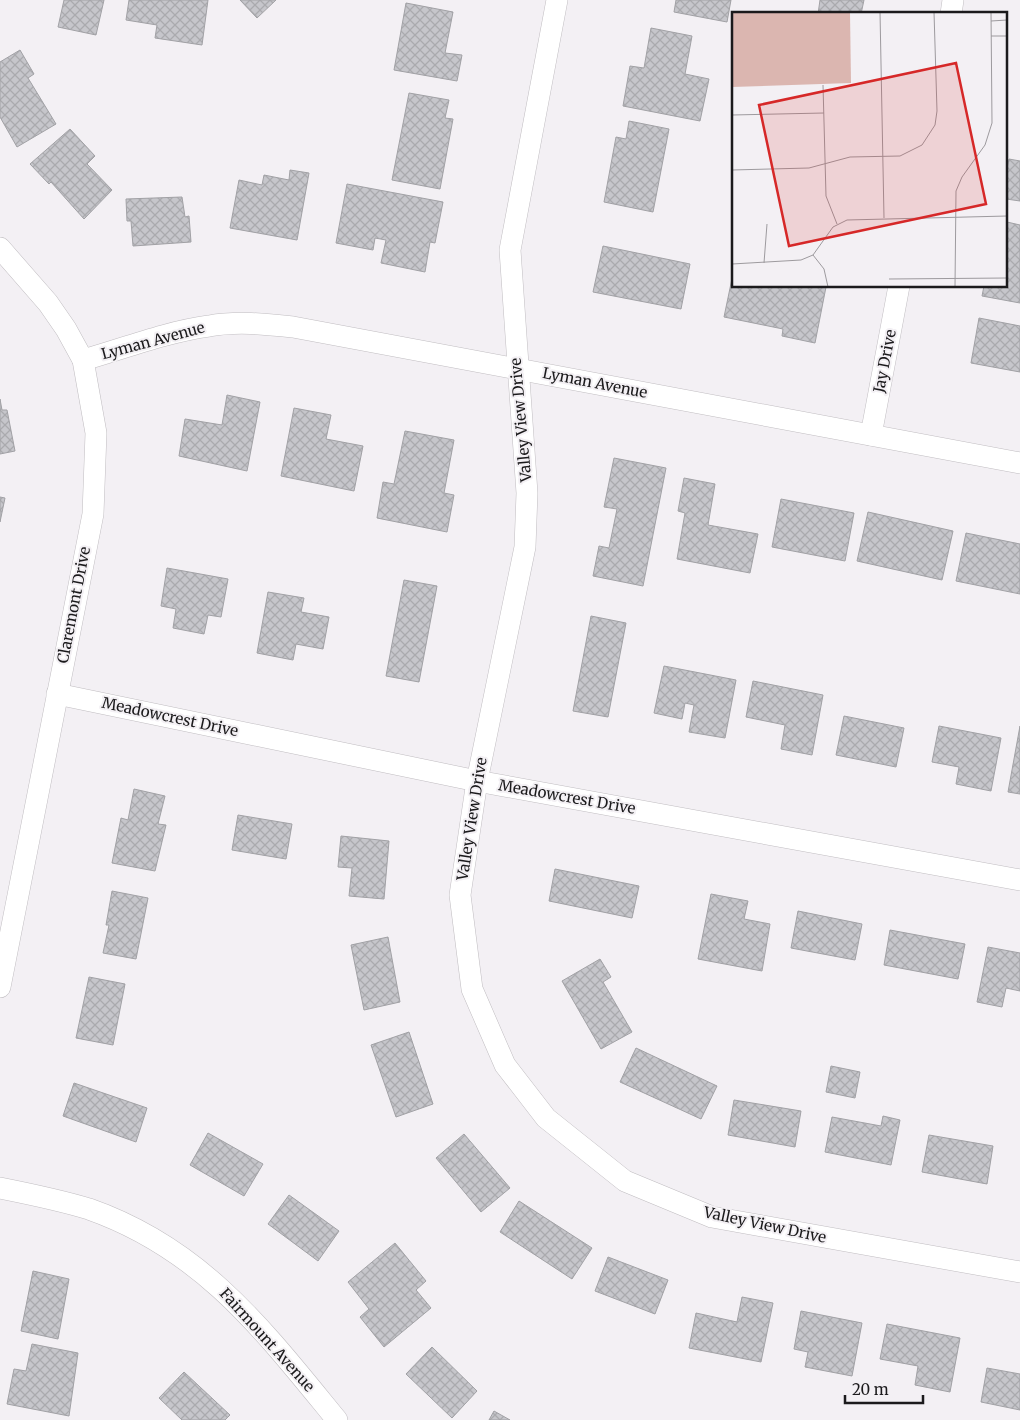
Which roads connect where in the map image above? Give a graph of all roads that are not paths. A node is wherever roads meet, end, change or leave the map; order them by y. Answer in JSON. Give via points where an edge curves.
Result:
{"nodes":[{"id":1,"x":557,"y":0,"type":"edge"},
{"id":2,"x":0,"y":248,"type":"edge"},
{"id":3,"x":899,"y":288,"type":"edge"},
{"id":4,"x":83,"y":360,"type":"junction"},
{"id":5,"x":517,"y":369,"type":"junction"},
{"id":6,"x":871,"y":435,"type":"junction"},
{"id":7,"x":1020,"y":463,"type":"edge"},
{"id":8,"x":56,"y":694,"type":"junction"},
{"id":9,"x":477,"y":781,"type":"junction"},
{"id":10,"x":1020,"y":880,"type":"edge"},
{"id":11,"x":0,"y":987,"type":"edge"},
{"id":12,"x":0,"y":1188,"type":"edge"},
{"id":13,"x":1020,"y":1272,"type":"edge"},
{"id":14,"x":337,"y":1420,"type":"edge"}],
"edges":[{"from":1,"to":5,"type":"street","name":"Valley View Drive","via":[[510,250]]},
{"from":2,"to":4,"type":"street","name":"Claremont Drive","via":[[48,303]]},
{"from":3,"to":6,"type":"street","name":"Jay Drive"},
{"from":4,"to":5,"type":"street","name":"Lyman Avenue","via":[[182,331],[238,323],[293,327]]},
{"from":4,"to":8,"type":"street","name":"Claremont Drive","via":[[96,433],[93,514]]},
{"from":5,"to":6,"type":"street","name":"Lyman Avenue"},
{"from":5,"to":9,"type":"street","name":"Valley View Drive","via":[[527,493],[525,547]]},
{"from":6,"to":7,"type":"street","name":"Lyman Avenue"},
{"from":8,"to":9,"type":"street","name":"Meadowcrest Drive"},
{"from":8,"to":11,"type":"street","name":"Claremont Drive"},
{"from":9,"to":10,"type":"street","name":"Meadowcrest Drive"},
{"from":9,"to":13,"type":"street","name":"Valley View Drive","via":[[460,894],[472,989],[505,1065],[546,1118],[625,1181],[712,1217]]},
{"from":12,"to":14,"type":"street","name":"Fairmount Avenue","via":[[90,1210],[135,1229],[184,1258],[247,1313]]}]}
